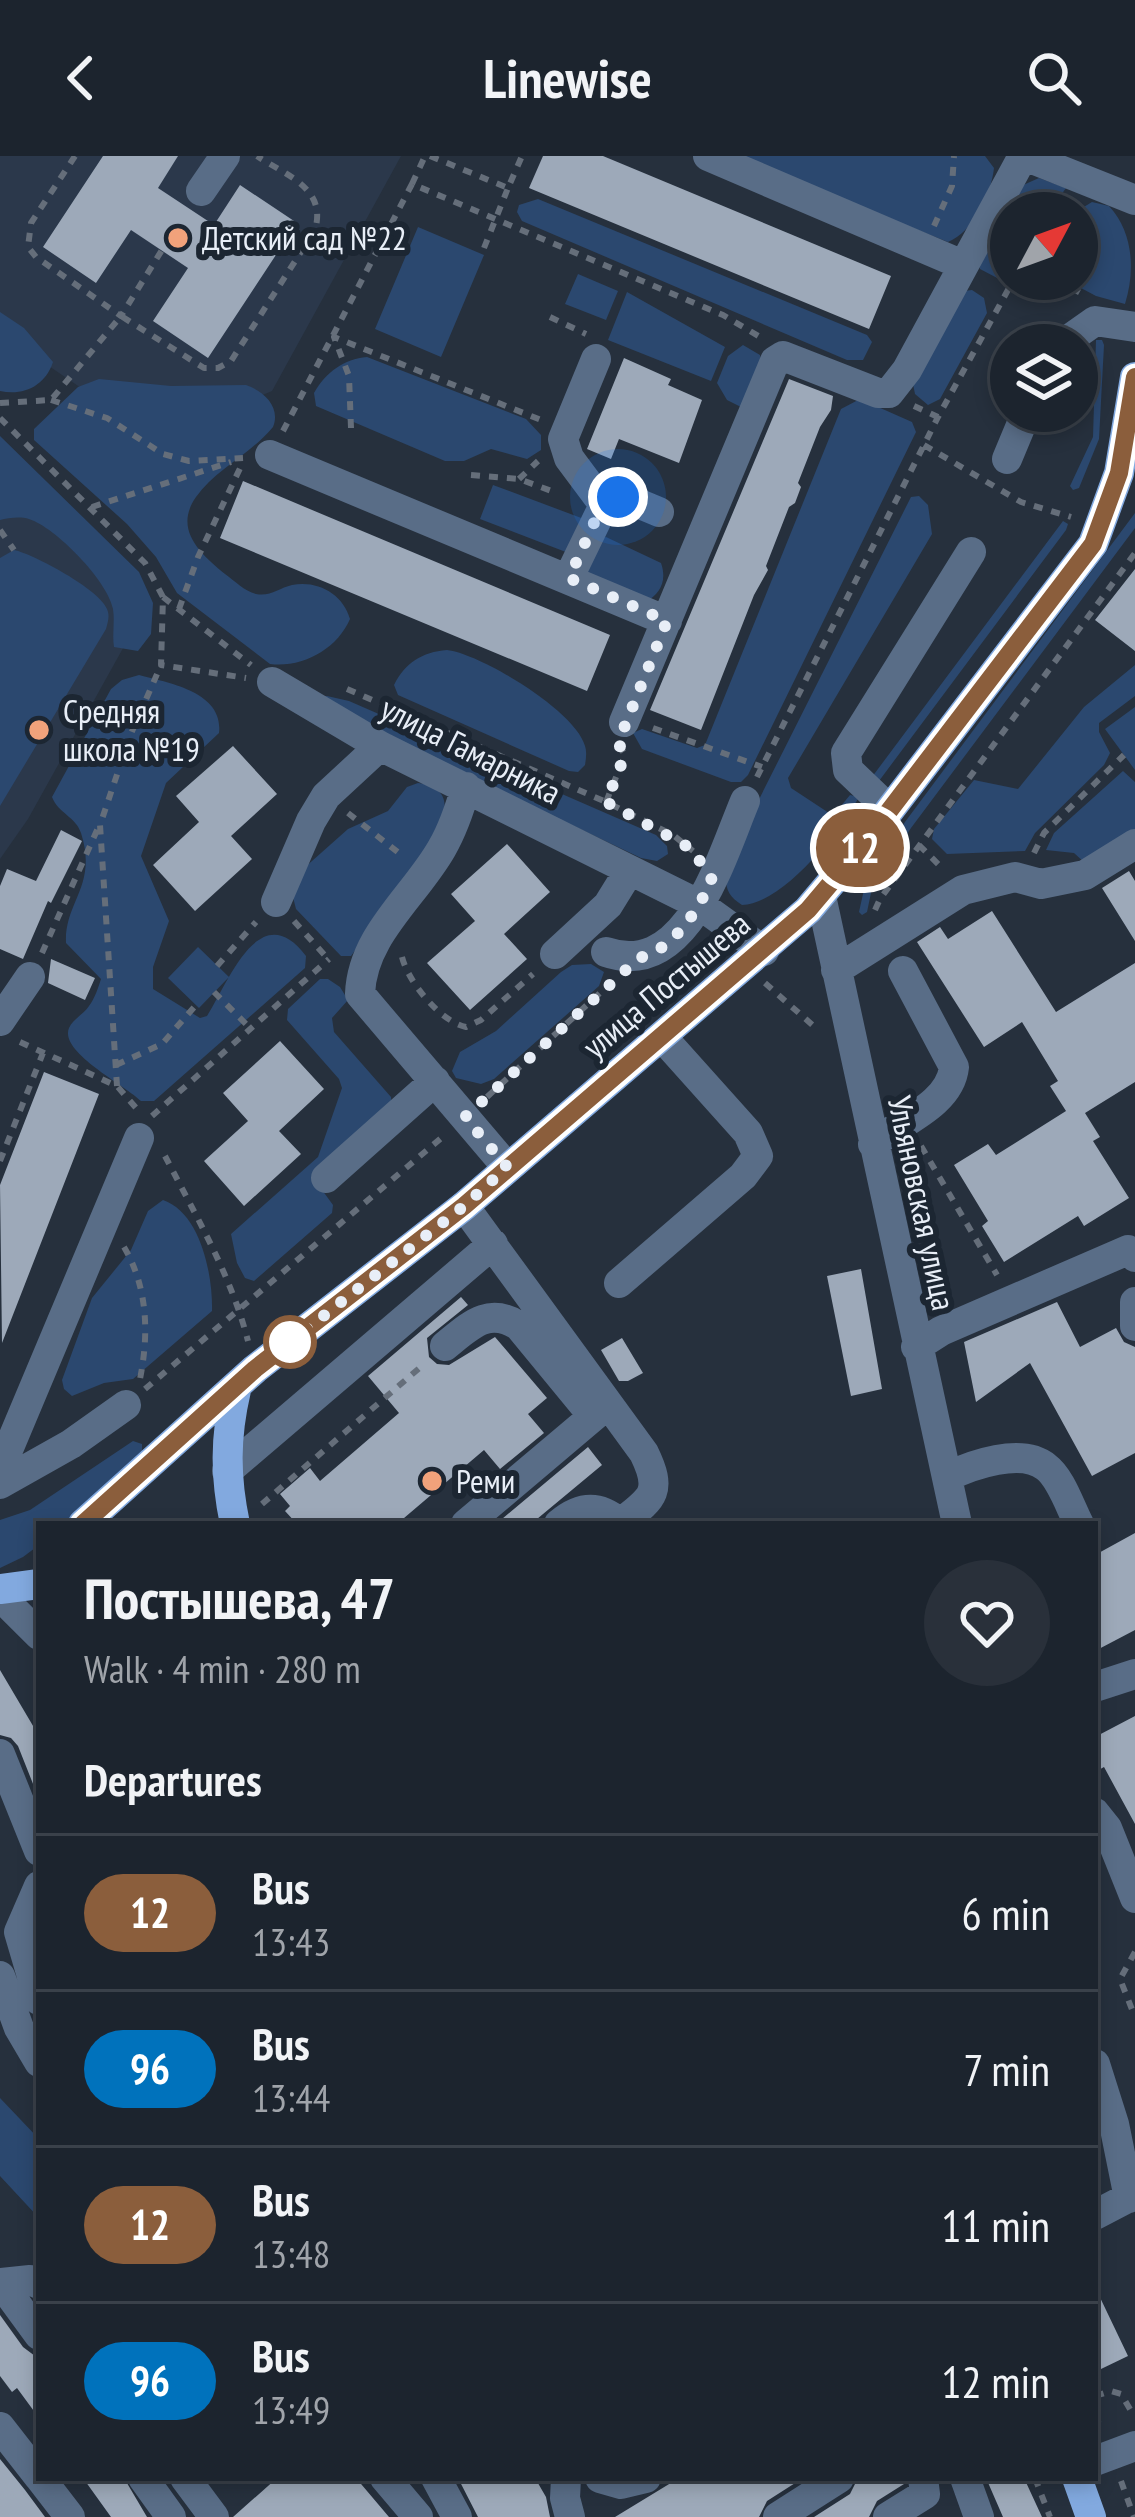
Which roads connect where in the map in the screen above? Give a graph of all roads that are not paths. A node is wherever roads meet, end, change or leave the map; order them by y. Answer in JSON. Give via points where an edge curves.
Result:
{"nodes":[{"id":1,"x":225,"y":156,"type":"edge"},
{"id":2,"x":708,"y":156,"type":"edge"},
{"id":3,"x":1024,"y":156,"type":"edge"},
{"id":4,"x":201,"y":190,"type":"dead end"},
{"id":5,"x":1135,"y":200,"type":"edge"},
{"id":6,"x":963,"y":265,"type":"junction"},
{"id":7,"x":1091,"y":324,"type":"edge"},
{"id":8,"x":1135,"y":327,"type":"edge"},
{"id":9,"x":596,"y":359,"type":"dead end"},
{"id":10,"x":1135,"y":377,"type":"edge"},
{"id":11,"x":1018,"y":432,"type":"edge"},
{"id":12,"x":258,"y":456,"type":"road end"},
{"id":13,"x":1007,"y":459,"type":"dead end"},
{"id":14,"x":1127,"y":474,"type":"edge"},
{"id":15,"x":601,"y":508,"type":"junction"},
{"id":16,"x":659,"y":512,"type":"dead end"},
{"id":17,"x":971,"y":552,"type":"dead end"},
{"id":18,"x":569,"y":578,"type":"junction"},
{"id":19,"x":667,"y":621,"type":"junction"},
{"id":20,"x":272,"y":682,"type":"road end"},
{"id":21,"x":624,"y":722,"type":"road end"},
{"id":22,"x":380,"y":746,"type":"junction"},
{"id":23,"x":466,"y":787,"type":"junction"},
{"id":24,"x":745,"y":801,"type":"road end"},
{"id":25,"x":890,"y":809,"type":"junction"},
{"id":26,"x":1135,"y":844,"type":"edge"},
{"id":27,"x":629,"y":871,"type":"junction"},
{"id":28,"x":706,"y":892,"type":"junction"},
{"id":29,"x":821,"y":896,"type":"junction"},
{"id":30,"x":285,"y":912,"type":"road end"},
{"id":31,"x":605,"y":952,"type":"dead end"},
{"id":32,"x":555,"y":954,"type":"road end"},
{"id":33,"x":754,"y":959,"type":"junction"},
{"id":34,"x":836,"y":970,"type":"junction"},
{"id":35,"x":903,"y":970,"type":"dead end"},
{"id":36,"x":29,"y":977,"type":"road end"},
{"id":37,"x":0,"y":1021,"type":"edge"},
{"id":38,"x":662,"y":1037,"type":"junction"},
{"id":39,"x":435,"y":1081,"type":"junction"},
{"id":40,"x":147,"y":1139,"type":"road end"},
{"id":41,"x":873,"y":1144,"type":"junction"},
{"id":42,"x":507,"y":1167,"type":"junction"},
{"id":43,"x":326,"y":1178,"type":"dead end"},
{"id":44,"x":464,"y":1206,"type":"junction"},
{"id":45,"x":493,"y":1244,"type":"junction"},
{"id":46,"x":1133,"y":1250,"type":"edge"},
{"id":47,"x":619,"y":1283,"type":"dead end"},
{"id":48,"x":1135,"y":1302,"type":"edge"},
{"id":49,"x":1135,"y":1326,"type":"edge"},
{"id":50,"x":445,"y":1346,"type":"road end"},
{"id":51,"x":916,"y":1347,"type":"junction"},
{"id":52,"x":236,"y":1390,"type":"junction"},
{"id":53,"x":126,"y":1405,"type":"dead end"},
{"id":54,"x":601,"y":1409,"type":"junction"},
{"id":55,"x":0,"y":1469,"type":"edge"},
{"id":56,"x":226,"y":1471,"type":"junction"},
{"id":57,"x":947,"y":1478,"type":"junction"},
{"id":58,"x":0,"y":1484,"type":"edge"},
{"id":59,"x":85,"y":1521,"type":"edge"},
{"id":60,"x":234,"y":1521,"type":"edge"},
{"id":61,"x":470,"y":1521,"type":"edge"},
{"id":62,"x":563,"y":1521,"type":"edge"},
{"id":63,"x":616,"y":1521,"type":"edge"},
{"id":64,"x":623,"y":1521,"type":"edge"},
{"id":65,"x":956,"y":1521,"type":"edge"},
{"id":66,"x":1077,"y":1521,"type":"edge"},
{"id":67,"x":36,"y":1565,"type":"edge"},
{"id":68,"x":13,"y":1589,"type":"edge"},
{"id":69,"x":36,"y":1630,"type":"edge"},
{"id":70,"x":1135,"y":1674,"type":"edge"},
{"id":71,"x":1098,"y":1686,"type":"edge"},
{"id":72,"x":0,"y":1754,"type":"edge"},
{"id":73,"x":1098,"y":1818,"type":"edge"},
{"id":74,"x":36,"y":1844,"type":"edge"},
{"id":75,"x":36,"y":1893,"type":"edge"},
{"id":76,"x":1135,"y":1898,"type":"edge"},
{"id":77,"x":0,"y":1976,"type":"edge"},
{"id":78,"x":36,"y":1990,"type":"edge"},
{"id":79,"x":36,"y":2057,"type":"edge"},
{"id":80,"x":1098,"y":2071,"type":"edge"},
{"id":81,"x":1127,"y":2138,"type":"edge"},
{"id":82,"x":1132,"y":2196,"type":"edge"},
{"id":83,"x":1098,"y":2213,"type":"edge"},
{"id":84,"x":1,"y":2283,"type":"edge"},
{"id":85,"x":36,"y":2283,"type":"edge"},
{"id":86,"x":36,"y":2331,"type":"edge"},
{"id":87,"x":0,"y":2427,"type":"edge"},
{"id":88,"x":36,"y":2474,"type":"edge"},
{"id":89,"x":41,"y":2481,"type":"edge"},
{"id":90,"x":145,"y":2481,"type":"edge"},
{"id":91,"x":187,"y":2481,"type":"edge"},
{"id":92,"x":388,"y":2481,"type":"edge"},
{"id":93,"x":438,"y":2481,"type":"edge"},
{"id":94,"x":834,"y":2481,"type":"edge"},
{"id":95,"x":923,"y":2481,"type":"edge"},
{"id":96,"x":966,"y":2481,"type":"edge"},
{"id":97,"x":1078,"y":2481,"type":"edge"},
{"id":98,"x":70,"y":2517,"type":"edge"},
{"id":99,"x":171,"y":2517,"type":"edge"},
{"id":100,"x":214,"y":2517,"type":"edge"},
{"id":101,"x":418,"y":2517,"type":"edge"},
{"id":102,"x":457,"y":2517,"type":"edge"},
{"id":103,"x":778,"y":2517,"type":"edge"},
{"id":104,"x":888,"y":2517,"type":"edge"},
{"id":105,"x":979,"y":2517,"type":"edge"},
{"id":106,"x":1091,"y":2517,"type":"edge"}],
"edges":[{"from":1,"to":4,"type":"street"},
{"from":2,"to":6,"type":"street"},
{"from":3,"to":5,"type":"street"},
{"from":3,"to":6,"type":"street"},
{"from":6,"to":19,"type":"street","via":[[889,393],[783,356],[770,371]]},
{"from":7,"to":8,"type":"street"},
{"from":9,"to":15,"type":"street","via":[[563,439]]},
{"from":10,"to":14,"type":"main road","name":"улица Постышева"},
{"from":11,"to":13,"type":"street"},
{"from":12,"to":18,"type":"street"},
{"from":14,"to":25,"type":"main road","name":"улица Постышева","via":[[1093,544]]},
{"from":15,"to":16,"type":"street","via":[[623,497]]},
{"from":15,"to":18,"type":"street"},
{"from":17,"to":25,"type":"street","via":[[846,753],[848,770]]},
{"from":18,"to":19,"type":"street"},
{"from":19,"to":21,"type":"street"},
{"from":20,"to":22,"type":"street","name":"улица Гамарника"},
{"from":22,"to":23,"type":"street","name":"улица Гамарника"},
{"from":22,"to":30,"type":"street","via":[[311,821]]},
{"from":23,"to":27,"type":"street","name":"улица Гамарника"},
{"from":23,"to":39,"type":"street","via":[[443,847],[368,955],[360,994]]},
{"from":24,"to":28,"type":"street"},
{"from":25,"to":29,"type":"main road","name":"улица Постышева"},
{"from":26,"to":34,"type":"street","via":[[1085,874],[1040,884],[992,880],[963,890]]},
{"from":27,"to":28,"type":"street","name":"улица Гамарника"},
{"from":27,"to":32,"type":"street","via":[[608,905]]},
{"from":28,"to":31,"type":"street","via":[[661,948],[639,958]]},
{"from":28,"to":33,"type":"street","name":"улица Гамарника"},
{"from":29,"to":33,"type":"main road","name":"улица Постышева"},
{"from":29,"to":34,"type":"street","name":"Ульяновская улица"},
{"from":33,"to":38,"type":"main road","name":"улица Постышева"},
{"from":34,"to":41,"type":"street","name":"Ульяновская улица"},
{"from":35,"to":41,"type":"street","via":[[954,1066],[934,1103]]},
{"from":36,"to":37,"type":"street"},
{"from":38,"to":42,"type":"main road","name":"улица Постышева"},
{"from":38,"to":47,"type":"street","via":[[748,1132],[758,1156]]},
{"from":39,"to":42,"type":"street"},
{"from":39,"to":43,"type":"street"},
{"from":40,"to":55,"type":"street"},
{"from":41,"to":51,"type":"street","name":"Ульяновская улица"},
{"from":42,"to":44,"type":"main road","name":"улица Постышева"},
{"from":44,"to":45,"type":"street"},
{"from":44,"to":52,"type":"main road","name":"улица Постышева"},
{"from":45,"to":54,"type":"street"},
{"from":45,"to":56,"type":"street"},
{"from":46,"to":51,"type":"street"},
{"from":48,"to":49,"type":"street"},
{"from":50,"to":54,"type":"street","via":[[480,1321],[506,1318]]},
{"from":51,"to":57,"type":"street","name":"Ульяновская улица"},
{"from":52,"to":56,"type":"main road"},
{"from":52,"to":59,"type":"main road","name":"улица Постышева"},
{"from":53,"to":58,"type":"street"},
{"from":54,"to":61,"type":"street"},
{"from":54,"to":64,"type":"street","via":[[644,1454],[656,1480],[646,1503]]},
{"from":56,"to":60,"type":"main road"},
{"from":57,"to":65,"type":"street","name":"Ульяновская улица"},
{"from":57,"to":66,"type":"street","via":[[969,1466],[1037,1461],[1050,1469]]},
{"from":62,"to":63,"type":"street","via":[[591,1508]]},
{"from":67,"to":68,"type":"main road"},
{"from":68,"to":69,"type":"street"},
{"from":70,"to":71,"type":"street"},
{"from":72,"to":74,"type":"street"},
{"from":73,"to":76,"type":"street"},
{"from":75,"to":78,"type":"street","via":[[19,1932]]},
{"from":77,"to":79,"type":"street"},
{"from":80,"to":81,"type":"street"},
{"from":81,"to":82,"type":"street"},
{"from":82,"to":83,"type":"street"},
{"from":84,"to":85,"type":"street"},
{"from":84,"to":86,"type":"street"},
{"from":87,"to":88,"type":"street"},
{"from":89,"to":98,"type":"street"},
{"from":90,"to":99,"type":"street"},
{"from":91,"to":100,"type":"street"},
{"from":92,"to":101,"type":"street"},
{"from":93,"to":102,"type":"street"},
{"from":94,"to":103,"type":"street"},
{"from":95,"to":104,"type":"street","via":[[925,2494]]},
{"from":96,"to":105,"type":"street"},
{"from":97,"to":106,"type":"main road"}]}
